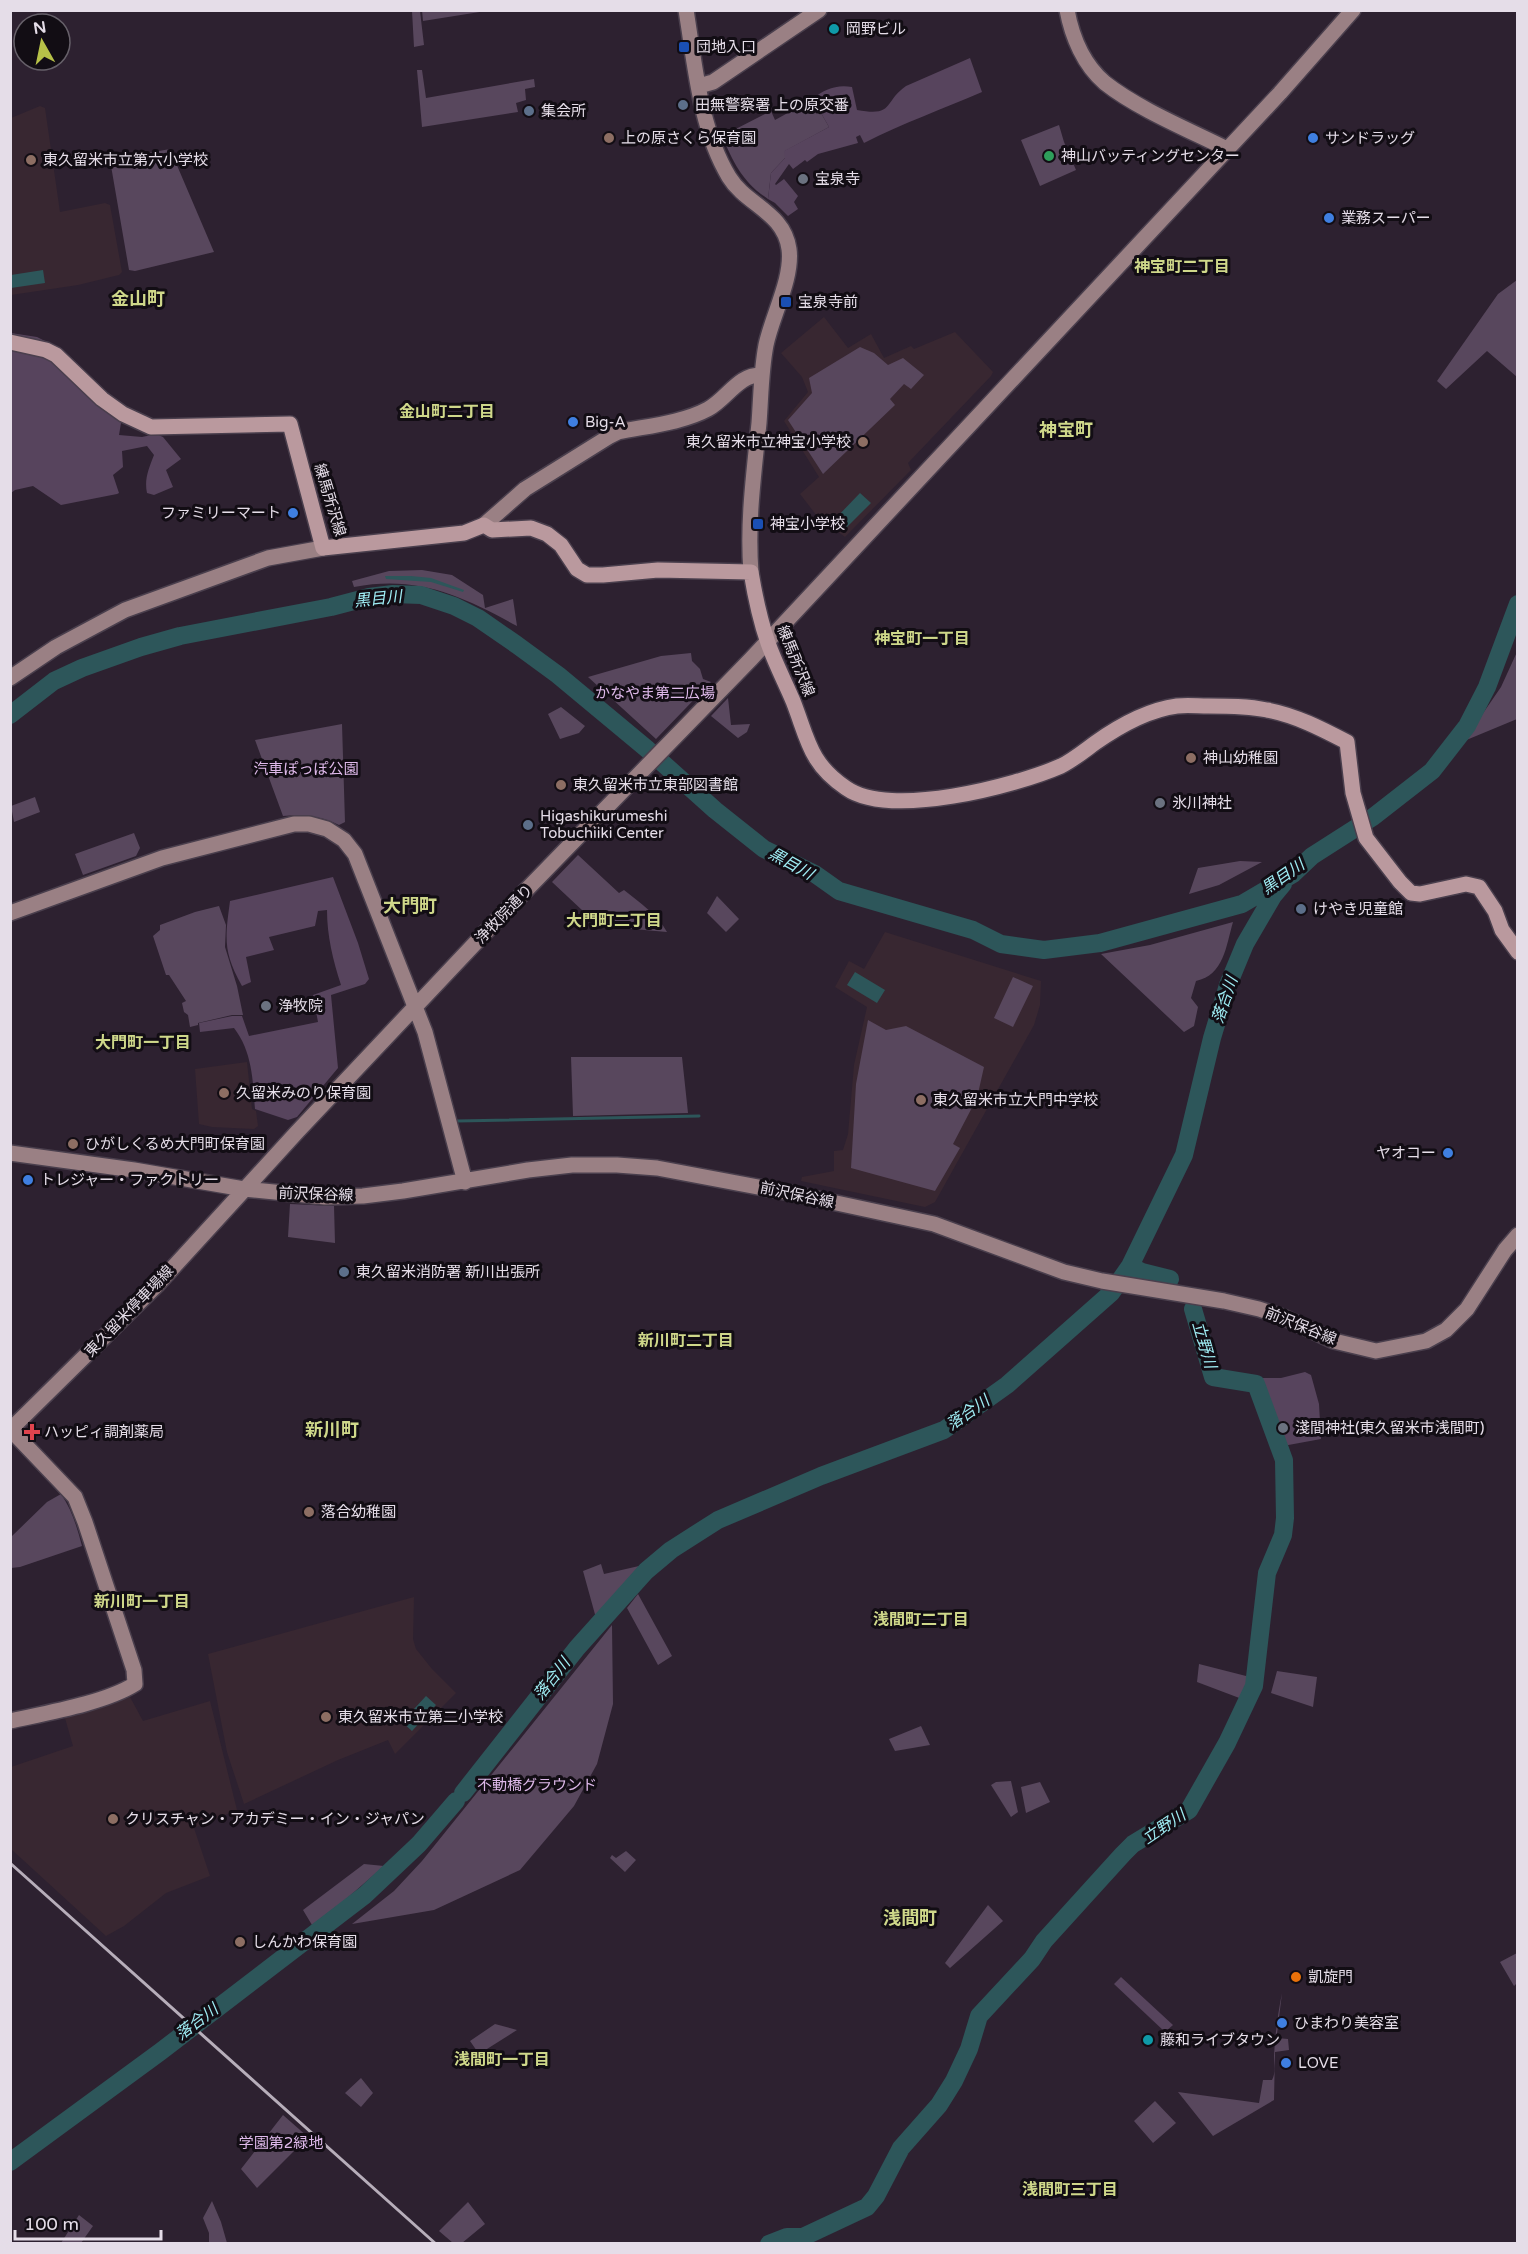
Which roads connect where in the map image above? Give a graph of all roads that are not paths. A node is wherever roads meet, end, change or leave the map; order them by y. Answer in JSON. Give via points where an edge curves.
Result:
{"nodes":[{"id":1,"x":686,"y":10,"type":"edge"},
{"id":2,"x":819,"y":10,"type":"edge"},
{"id":3,"x":1068,"y":10,"type":"edge"},
{"id":4,"x":1353,"y":10,"type":"edge"},
{"id":5,"x":699,"y":86,"type":"junction"},
{"id":6,"x":1227,"y":149,"type":"junction"},
{"id":7,"x":10,"y":342,"type":"edge"},
{"id":8,"x":762,"y":375,"type":"junction"},
{"id":9,"x":484,"y":525,"type":"junction"},
{"id":10,"x":323,"y":548,"type":"junction"},
{"id":11,"x":751,"y":573,"type":"junction"},
{"id":12,"x":767,"y":641,"type":"junction"},
{"id":13,"x":10,"y":678,"type":"edge"},
{"id":14,"x":10,"y":913,"type":"edge"},
{"id":15,"x":1518,"y":952,"type":"edge"},
{"id":16,"x":416,"y":1007,"type":"junction"},
{"id":17,"x":10,"y":1153,"type":"edge"},
{"id":18,"x":465,"y":1182,"type":"junction"},
{"id":19,"x":244,"y":1189,"type":"junction"},
{"id":20,"x":1518,"y":1235,"type":"edge"},
{"id":21,"x":11,"y":1430,"type":"edge"},
{"id":22,"x":10,"y":1721,"type":"edge"}],
"edges":[{"from":1,"to":5,"type":"street"},
{"from":2,"to":5,"type":"street","via":[[713,82]]},
{"from":3,"to":6,"type":"street","via":[[1076,42],[1104,82]]},
{"from":4,"to":6,"type":"street","name":"浄牧院通り"},
{"from":5,"to":8,"type":"street","via":[[709,129],[729,177],[741,192],[775,218],[789,246],[788,269],[769,331]]},
{"from":6,"to":12,"type":"street","name":"浄牧院通り"},
{"from":7,"to":10,"type":"main road","name":"練馬所沢線","via":[[56,355],[102,399],[151,427],[290,424]]},
{"from":8,"to":9,"type":"street","via":[[746,378],[710,408],[692,416],[610,436],[525,489]]},
{"from":8,"to":11,"type":"street","via":[[750,515]]},
{"from":9,"to":10,"type":"main road","name":"練馬所沢線","via":[[464,533]]},
{"from":9,"to":11,"type":"main road","name":"練馬所沢線","via":[[497,531],[539,530],[561,545],[577,569],[587,574],[658,570]]},
{"from":10,"to":13,"type":"street","via":[[268,558],[125,610],[56,647]]},
{"from":11,"to":12,"type":"main road","name":"練馬所沢線"},
{"from":12,"to":15,"type":"main road","name":"練馬所沢線","via":[[814,758],[845,788],[877,799],[944,798],[1019,781],[1070,761],[1124,724],[1157,710],[1229,706],[1285,714],[1347,742],[1356,809],[1366,838],[1411,893],[1466,884],[1479,887]]},
{"from":12,"to":16,"type":"street","name":"浄牧院通り"},
{"from":14,"to":16,"type":"street","via":[[178,853],[285,825],[317,825],[335,833],[355,854]]},
{"from":16,"to":18,"type":"street"},
{"from":16,"to":19,"type":"street","name":"浄牧院通り"},
{"from":17,"to":19,"type":"street","name":"前沢保谷線"},
{"from":18,"to":19,"type":"street","name":"前沢保谷線","via":[[341,1197]]},
{"from":18,"to":20,"type":"street","name":"前沢保谷線","via":[[572,1166],[622,1165],[669,1170],[934,1224],[1062,1271],[1259,1309],[1334,1341],[1376,1351],[1426,1341],[1446,1329],[1467,1309]]},
{"from":19,"to":21,"type":"street","name":"東久留米停車場線","via":[[149,1293]]},
{"from":21,"to":22,"type":"street","via":[[75,1497],[134,1670],[135,1684],[63,1710]]}]}
